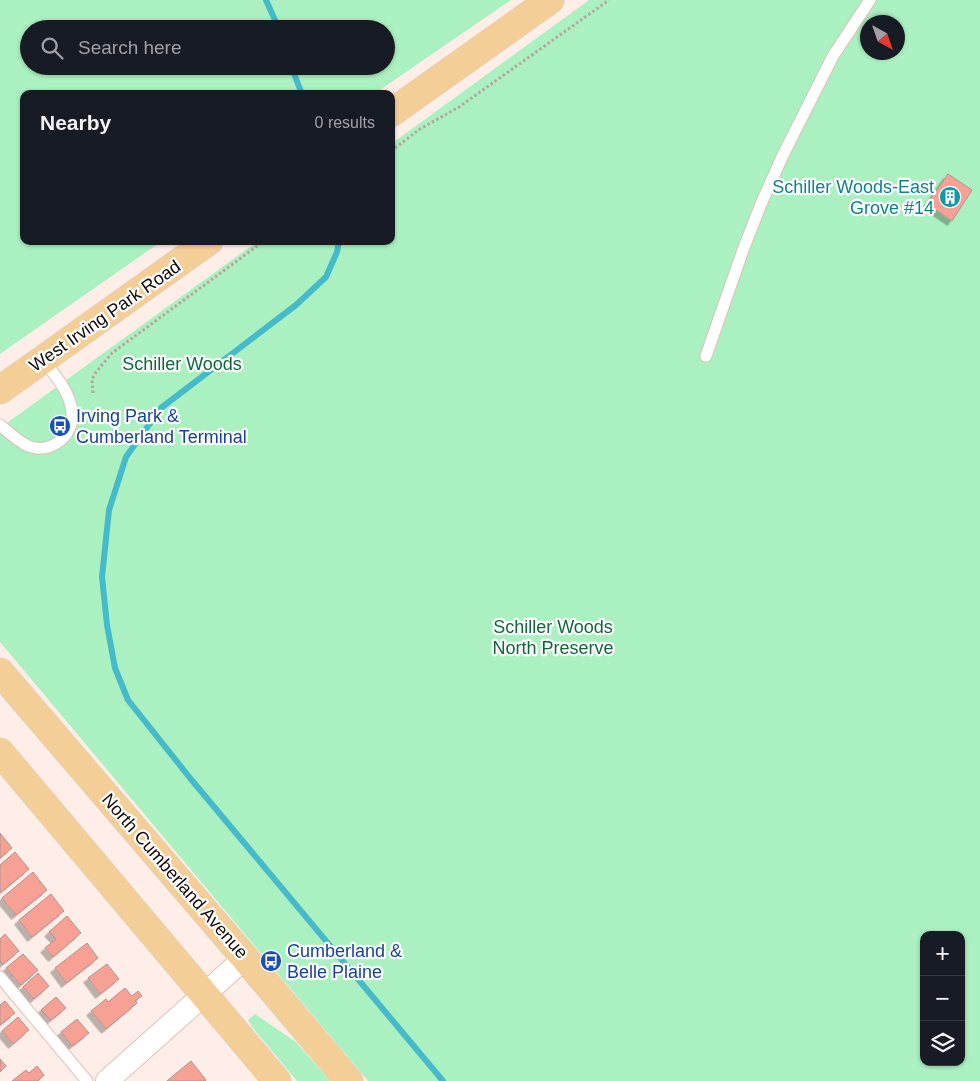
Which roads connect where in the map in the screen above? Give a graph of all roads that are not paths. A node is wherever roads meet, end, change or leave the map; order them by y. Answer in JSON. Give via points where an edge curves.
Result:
{"nodes":[{"id":1,"x":550,"y":0,"type":"edge"},
{"id":2,"x":870,"y":0,"type":"edge"},
{"id":3,"x":395,"y":110,"type":"edge"},
{"id":4,"x":203,"y":245,"type":"edge"},
{"id":5,"x":706,"y":356,"type":"dead end"},
{"id":6,"x":43,"y":360,"type":"junction"},
{"id":7,"x":0,"y":390,"type":"edge"},
{"id":8,"x":0,"y":425,"type":"edge"},
{"id":9,"x":0,"y":672,"type":"edge"},
{"id":10,"x":0,"y":752,"type":"edge"},
{"id":11,"x":245,"y":958,"type":"junction"},
{"id":12,"x":0,"y":977,"type":"edge"},
{"id":13,"x":204,"y":994,"type":"junction"},
{"id":14,"x":87,"y":1081,"type":"edge"},
{"id":15,"x":107,"y":1081,"type":"edge"},
{"id":16,"x":277,"y":1081,"type":"edge"},
{"id":17,"x":349,"y":1081,"type":"edge"}],
"edges":[{"from":1,"to":3,"type":"main road"},
{"from":2,"to":5,"type":"lane","via":[[833,56],[776,171],[743,250]]},
{"from":4,"to":6,"type":"main road","name":"West Irving Park Road"},
{"from":6,"to":7,"type":"main road","name":"West Irving Park Road"},
{"from":6,"to":8,"type":"lane","via":[[69,400],[72,426],[64,438],[42,449],[29,446]]},
{"from":9,"to":11,"type":"main road","name":"North Cumberland Avenue"},
{"from":10,"to":13,"type":"main road"},
{"from":11,"to":13,"type":"street"},
{"from":11,"to":17,"type":"main road","name":"North Cumberland Avenue"},
{"from":12,"to":14,"type":"lane"},
{"from":13,"to":15,"type":"street"},
{"from":13,"to":16,"type":"main road"}]}
